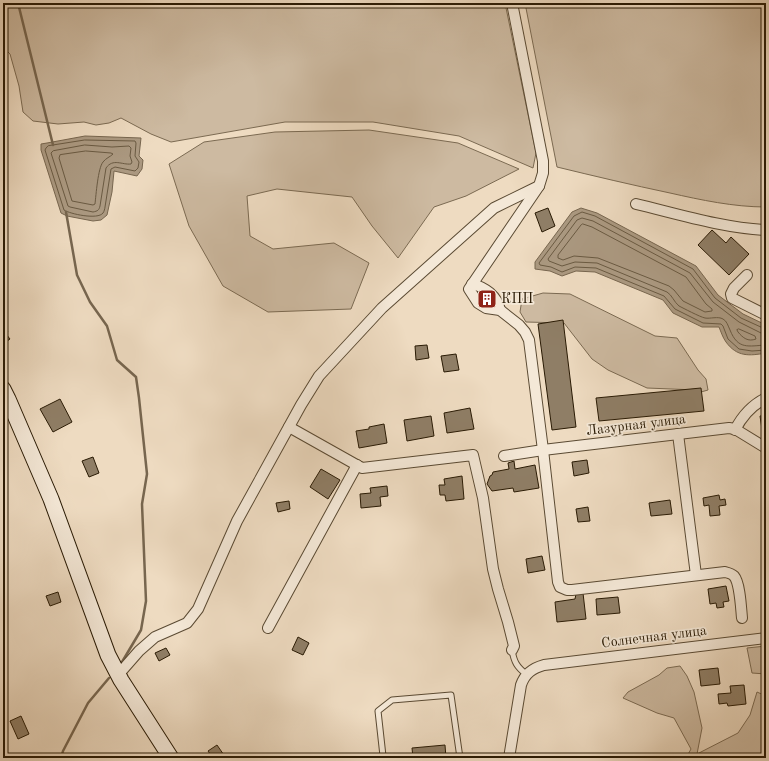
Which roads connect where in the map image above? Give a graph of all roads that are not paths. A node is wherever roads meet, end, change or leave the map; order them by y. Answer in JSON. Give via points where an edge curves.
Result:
{"nodes":[{"id":1,"x":512,"y":3,"type":"edge"},
{"id":2,"x":539,"y":186,"type":"junction"},
{"id":3,"x":636,"y":204,"type":"dead end"},
{"id":4,"x":766,"y":230,"type":"edge"},
{"id":5,"x":747,"y":275,"type":"dead end"},
{"id":6,"x":471,"y":286,"type":"junction"},
{"id":7,"x":500,"y":310,"type":"junction"},
{"id":8,"x":766,"y":314,"type":"edge"},
{"id":9,"x":5,"y":396,"type":"edge"},
{"id":10,"x":766,"y":398,"type":"edge"},
{"id":11,"x":289,"y":427,"type":"junction"},
{"id":12,"x":735,"y":430,"type":"junction"},
{"id":13,"x":678,"y":434,"type":"junction"},
{"id":14,"x":766,"y":448,"type":"edge"},
{"id":15,"x":543,"y":450,"type":"junction"},
{"id":16,"x":504,"y":456,"type":"dead end"},
{"id":17,"x":357,"y":465,"type":"junction"},
{"id":18,"x":696,"y":575,"type":"junction"},
{"id":19,"x":742,"y":618,"type":"dead end"},
{"id":20,"x":268,"y":628,"type":"dead end"},
{"id":21,"x":766,"y":638,"type":"edge"},
{"id":22,"x":512,"y":650,"type":"joint"},
{"id":23,"x":526,"y":674,"type":"junction"},
{"id":24,"x":118,"y":675,"type":"junction"},
{"id":25,"x":383,"y":756,"type":"dead end"},
{"id":26,"x":171,"y":758,"type":"edge"},
{"id":27,"x":460,"y":758,"type":"edge"},
{"id":28,"x":509,"y":758,"type":"edge"}],
"edges":[{"from":1,"to":2,"type":"street","via":[[543,161]]},
{"from":2,"to":6,"type":"street"},
{"from":2,"to":11,"type":"street","via":[[494,208],[382,308],[319,376]]},
{"from":3,"to":4,"type":"street","via":[[719,224]]},
{"from":5,"to":8,"type":"street","via":[[734,288],[732,298]]},
{"from":6,"to":7,"type":"street","via":[[489,292]]},
{"from":6,"to":7,"type":"street","via":[[478,303],[486,308]]},
{"from":7,"to":15,"type":"street","via":[[519,325],[529,340]]},
{"from":9,"to":24,"type":"street","via":[[50,495],[108,655]]},
{"from":10,"to":12,"type":"street","via":[[747,411]]},
{"from":11,"to":17,"type":"street"},
{"from":11,"to":24,"type":"street","via":[[237,521],[198,609],[187,623],[155,637]]},
{"from":12,"to":13,"type":"street","name":"Лазурная улица","via":[[729,428]]},
{"from":12,"to":14,"type":"street","name":"Лазурная улица"},
{"from":13,"to":15,"type":"street","name":"Лазурная улица"},
{"from":13,"to":18,"type":"street"},
{"from":15,"to":16,"type":"street","name":"Лазурная улица"},
{"from":15,"to":18,"type":"street","via":[[560,588],[572,590]]},
{"from":17,"to":20,"type":"street"},
{"from":17,"to":22,"type":"street","via":[[362,468],[473,455],[483,498],[493,569],[514,646]]},
{"from":18,"to":19,"type":"street","via":[[725,572],[734,576],[738,586]]},
{"from":21,"to":23,"type":"street","name":"Солнечная улица","via":[[544,664]]},
{"from":22,"to":23,"type":"lane","via":[[518,667]]},
{"from":23,"to":28,"type":"street","via":[[521,685]]},
{"from":24,"to":26,"type":"street"},
{"from":25,"to":27,"type":"lane","via":[[378,711],[392,700],[451,695]]}]}
